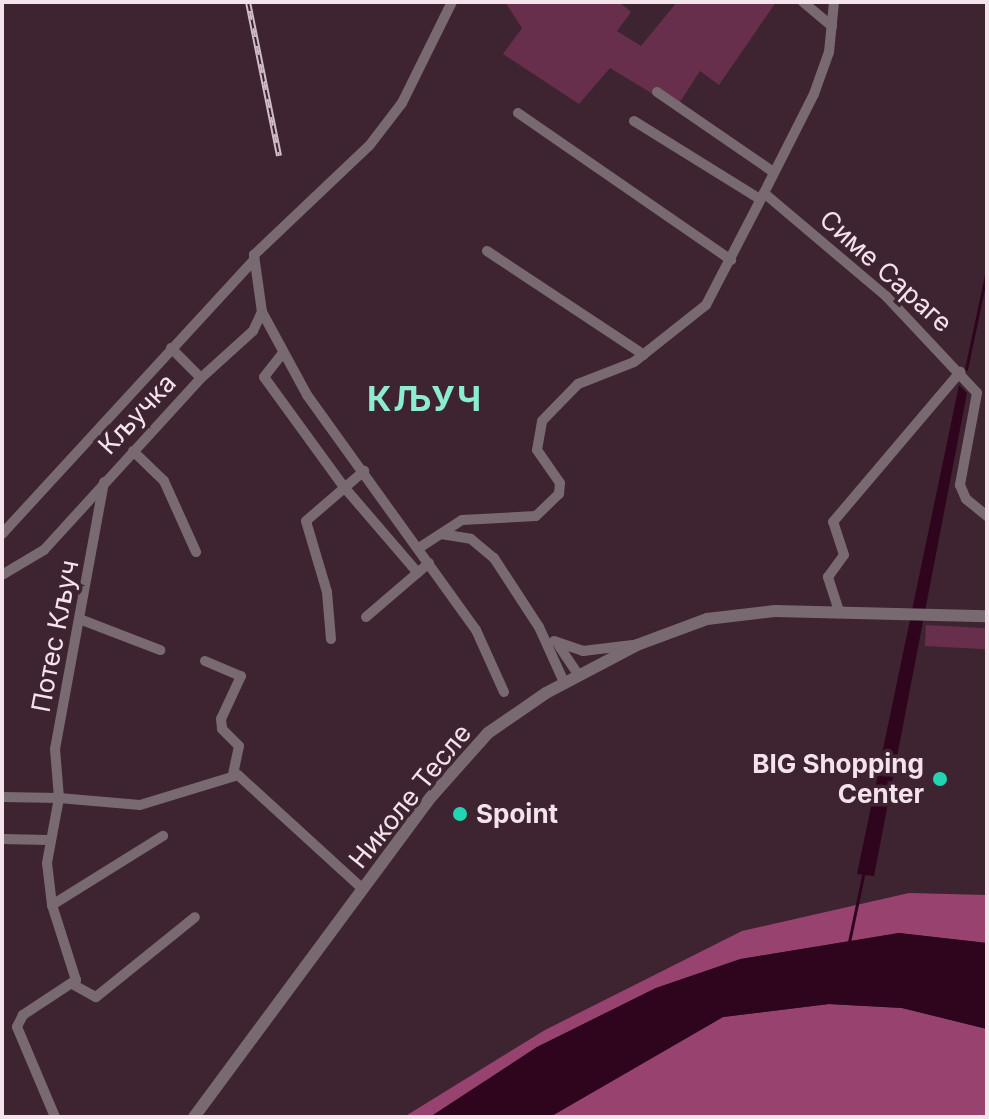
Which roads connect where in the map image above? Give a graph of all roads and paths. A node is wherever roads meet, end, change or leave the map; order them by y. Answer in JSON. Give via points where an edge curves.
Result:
{"nodes":[{"id":1,"x":452,"y":2,"type":"edge"},
{"id":2,"x":803,"y":2,"type":"edge"},
{"id":3,"x":834,"y":2,"type":"edge"},
{"id":4,"x":832,"y":26,"type":"junction"},
{"id":5,"x":657,"y":92,"type":"dead end"},
{"id":6,"x":518,"y":113,"type":"dead end"},
{"id":7,"x":634,"y":121,"type":"dead end"},
{"id":8,"x":772,"y":171,"type":"junction"},
{"id":9,"x":762,"y":196,"type":"junction"},
{"id":10,"x":487,"y":251,"type":"dead end"},
{"id":11,"x":254,"y":260,"type":"junction"},
{"id":12,"x":731,"y":260,"type":"junction"},
{"id":13,"x":262,"y":312,"type":"junction"},
{"id":14,"x":171,"y":348,"type":"junction"},
{"id":15,"x":282,"y":354,"type":"junction"},
{"id":16,"x":644,"y":355,"type":"junction"},
{"id":17,"x":960,"y":372,"type":"junction"},
{"id":18,"x":201,"y":378,"type":"junction"},
{"id":19,"x":133,"y":451,"type":"junction"},
{"id":20,"x":364,"y":471,"type":"junction"},
{"id":21,"x":104,"y":482,"type":"junction"},
{"id":22,"x":344,"y":487,"type":"junction"},
{"id":23,"x":987,"y":516,"type":"edge"},
{"id":24,"x":473,"y":518,"type":"junction"},
{"id":25,"x":2,"y":534,"type":"edge"},
{"id":26,"x":441,"y":534,"type":"junction"},
{"id":27,"x":471,"y":539,"type":"junction"},
{"id":28,"x":419,"y":548,"type":"junction"},
{"id":29,"x":196,"y":552,"type":"dead end"},
{"id":30,"x":429,"y":563,"type":"junction"},
{"id":31,"x":418,"y":573,"type":"junction"},
{"id":32,"x":2,"y":575,"type":"edge"},
{"id":33,"x":839,"y":611,"type":"junction"},
{"id":34,"x":987,"y":616,"type":"edge"},
{"id":35,"x":366,"y":617,"type":"dead end"},
{"id":36,"x":82,"y":620,"type":"junction"},
{"id":37,"x":539,"y":627,"type":"junction"},
{"id":38,"x":331,"y":639,"type":"dead end"},
{"id":39,"x":554,"y":641,"type":"junction"},
{"id":40,"x":637,"y":645,"type":"junction"},
{"id":41,"x":160,"y":650,"type":"dead end"},
{"id":42,"x":205,"y":661,"type":"dead end"},
{"id":43,"x":578,"y":674,"type":"junction"},
{"id":44,"x":564,"y":682,"type":"junction"},
{"id":45,"x":504,"y":692,"type":"dead end"},
{"id":46,"x":233,"y":774,"type":"junction"},
{"id":47,"x":2,"y":797,"type":"edge"},
{"id":48,"x":59,"y":798,"type":"junction"},
{"id":49,"x":163,"y":836,"type":"dead end"},
{"id":50,"x":2,"y":839,"type":"edge"},
{"id":51,"x":48,"y":840,"type":"junction"},
{"id":52,"x":363,"y":889,"type":"junction"},
{"id":53,"x":52,"y":905,"type":"junction"},
{"id":54,"x":195,"y":917,"type":"dead end"},
{"id":55,"x":74,"y":985,"type":"junction"},
{"id":56,"x":55,"y":1117,"type":"edge"},
{"id":57,"x":194,"y":1117,"type":"edge"}],
"edges":[{"from":1,"to":11,"type":"street","name":"Кључка","via":[[402,103],[369,146],[260,246]]},
{"from":2,"to":4,"type":"street"},
{"from":3,"to":4,"type":"street"},
{"from":4,"to":8,"type":"street","via":[[806,112]]},
{"from":5,"to":8,"type":"street"},
{"from":6,"to":12,"type":"street"},
{"from":7,"to":9,"type":"street","name":"Симе Сараге"},
{"from":8,"to":9,"type":"street"},
{"from":9,"to":12,"type":"street"},
{"from":9,"to":17,"type":"street","name":"Симе Сараге","via":[[886,296]]},
{"from":10,"to":16,"type":"street"},
{"from":11,"to":13,"type":"street"},
{"from":11,"to":14,"type":"street","name":"Кључка"},
{"from":12,"to":16,"type":"street","via":[[706,305]]},
{"from":13,"to":15,"type":"street"},
{"from":13,"to":18,"type":"street","name":"Кључка","via":[[253,331]]},
{"from":14,"to":18,"type":"street"},
{"from":14,"to":25,"type":"street","name":"Кључка"},
{"from":15,"to":20,"type":"street"},
{"from":15,"to":22,"type":"street","via":[[264,377]]},
{"from":16,"to":24,"type":"street","via":[[578,384],[542,421],[537,450],[561,491],[541,513]]},
{"from":17,"to":23,"type":"street","name":"Симе Сараге","via":[[977,393],[960,490]]},
{"from":17,"to":33,"type":"street","via":[[833,522],[844,555],[828,577]]},
{"from":18,"to":19,"type":"street","name":"Кључка"},
{"from":19,"to":21,"type":"street","name":"Кључка"},
{"from":19,"to":29,"type":"street","via":[[164,481]]},
{"from":20,"to":22,"type":"street"},
{"from":20,"to":28,"type":"street"},
{"from":21,"to":32,"type":"street","name":"Кључка","via":[[44,550]]},
{"from":21,"to":36,"type":"street","name":"Потес Кључ"},
{"from":22,"to":31,"type":"street"},
{"from":22,"to":38,"type":"street","via":[[306,521],[327,592]]},
{"from":24,"to":26,"type":"street"},
{"from":24,"to":27,"type":"street"},
{"from":26,"to":27,"type":"street"},
{"from":26,"to":28,"type":"street"},
{"from":27,"to":37,"type":"street","via":[[494,558]]},
{"from":28,"to":30,"type":"street"},
{"from":30,"to":31,"type":"street"},
{"from":30,"to":45,"type":"street","via":[[476,630]]},
{"from":31,"to":35,"type":"street"},
{"from":33,"to":34,"type":"street","name":"Николе Тесле"},
{"from":33,"to":40,"type":"street","name":"Николе Тесле","via":[[707,619]]},
{"from":36,"to":41,"type":"street"},
{"from":36,"to":48,"type":"street","name":"Потес Кључ","via":[[55,749]]},
{"from":37,"to":39,"type":"street"},
{"from":37,"to":44,"type":"street"},
{"from":39,"to":40,"type":"street","via":[[583,651]]},
{"from":39,"to":43,"type":"street"},
{"from":40,"to":43,"type":"street","name":"Николе Тесле"},
{"from":42,"to":46,"type":"street","via":[[241,676],[221,719],[222,729],[239,746]]},
{"from":43,"to":44,"type":"street","name":"Николе Тесле"},
{"from":44,"to":52,"type":"street","name":"Николе Тесле","via":[[468,754]]},
{"from":46,"to":48,"type":"street","via":[[197,792],[140,805]]},
{"from":46,"to":52,"type":"street"},
{"from":47,"to":48,"type":"street"},
{"from":48,"to":51,"type":"street","name":"Потес Кључ"},
{"from":49,"to":53,"type":"street"},
{"from":50,"to":51,"type":"street"},
{"from":51,"to":53,"type":"street","name":"Потес Кључ"},
{"from":52,"to":57,"type":"street","name":"Николе Тесле"},
{"from":53,"to":55,"type":"street","name":"Потес Кључ"},
{"from":54,"to":55,"type":"street","via":[[96,997]]},
{"from":55,"to":56,"type":"street","via":[[23,1015],[17,1027]]}]}
